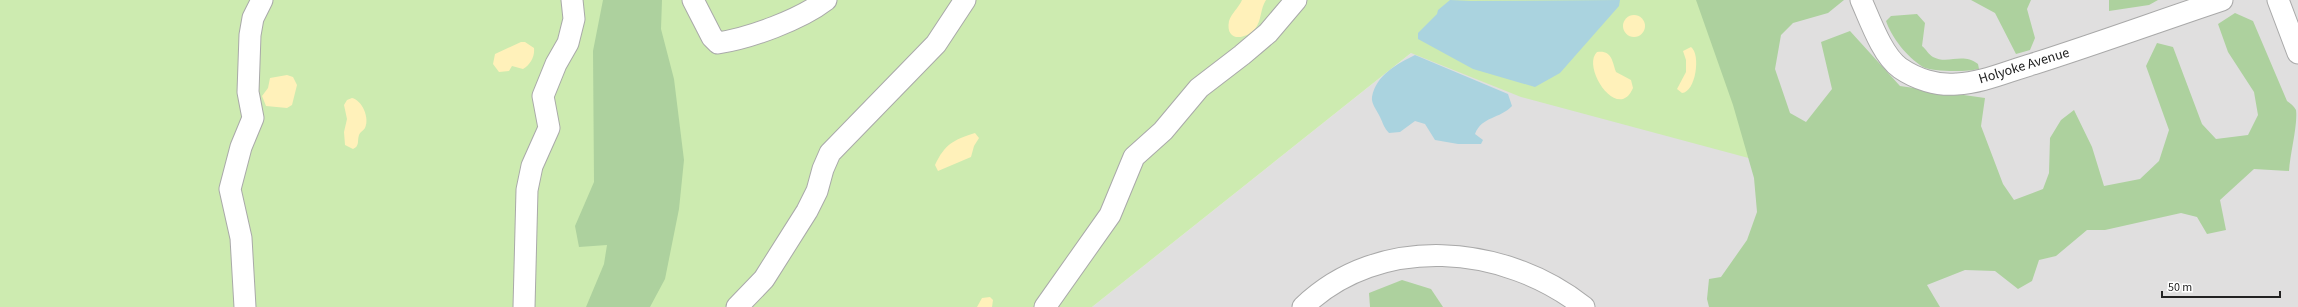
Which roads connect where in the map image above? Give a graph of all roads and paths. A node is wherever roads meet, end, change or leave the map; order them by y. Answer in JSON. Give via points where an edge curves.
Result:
{"nodes":[{"id":1,"x":262,"y":0,"type":"edge"},
{"id":2,"x":572,"y":0,"type":"edge"},
{"id":3,"x":693,"y":0,"type":"edge"},
{"id":4,"x":826,"y":0,"type":"edge"},
{"id":5,"x":965,"y":0,"type":"edge"},
{"id":6,"x":1296,"y":0,"type":"edge"},
{"id":7,"x":1862,"y":0,"type":"edge"},
{"id":8,"x":2222,"y":0,"type":"edge"},
{"id":9,"x":2278,"y":0,"type":"edge"},
{"id":10,"x":2298,"y":53,"type":"edge"},
{"id":11,"x":245,"y":307,"type":"edge"},
{"id":12,"x":524,"y":307,"type":"edge"},
{"id":13,"x":737,"y":307,"type":"edge"},
{"id":14,"x":1045,"y":307,"type":"edge"},
{"id":15,"x":1303,"y":307,"type":"edge"},
{"id":16,"x":1584,"y":307,"type":"edge"}],
"edges":[{"from":1,"to":11,"type":"street","via":[[253,18],[250,35],[248,92],[253,118],[241,147],[230,189],[241,238]]},
{"from":2,"to":12,"type":"street","via":[[574,19],[568,43],[543,96],[549,128],[532,166],[527,190]]},
{"from":3,"to":4,"type":"street","via":[[712,37],[718,43],[789,21],[813,10]]},
{"from":5,"to":13,"type":"street","via":[[936,44],[830,152],[807,212],[764,279]]},
{"from":6,"to":14,"type":"street","via":[[1268,33],[1199,88],[1163,131],[1134,157],[1110,215]]},
{"from":7,"to":8,"type":"street","name":"Holyoke Avenue","via":[[1891,60],[1900,68],[1933,83],[1956,84],[1975,82],[2055,57]]},
{"from":9,"to":10,"type":"street"},
{"from":15,"to":16,"type":"street","via":[[1316,294],[1349,275],[1389,261],[1423,255],[1450,254],[1484,259],[1536,277]]}]}
